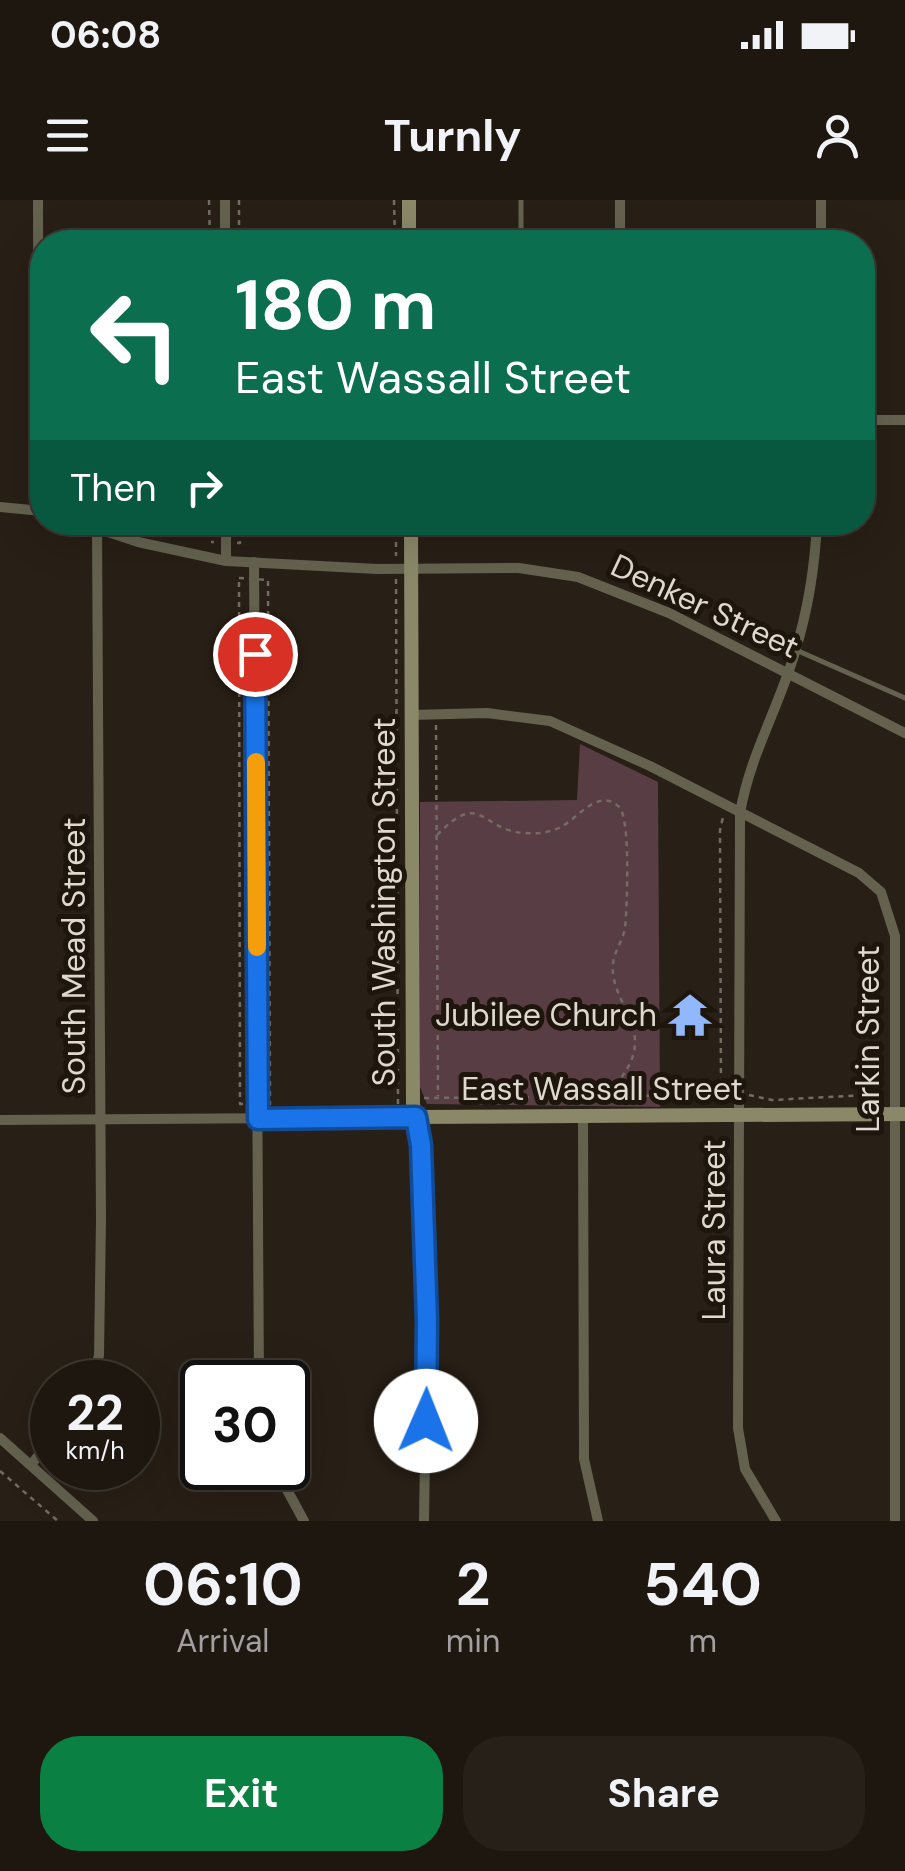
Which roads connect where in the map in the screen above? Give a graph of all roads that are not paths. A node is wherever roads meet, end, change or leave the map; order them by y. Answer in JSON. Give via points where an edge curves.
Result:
{"nodes":[{"id":1,"x":38,"y":200,"type":"edge"},
{"id":2,"x":225,"y":200,"type":"edge"},
{"id":3,"x":409,"y":200,"type":"edge"},
{"id":4,"x":521,"y":200,"type":"edge"},
{"id":5,"x":620,"y":200,"type":"edge"},
{"id":6,"x":821,"y":200,"type":"edge"},
{"id":7,"x":38,"y":230,"type":"edge"},
{"id":8,"x":226,"y":230,"type":"edge"},
{"id":9,"x":409,"y":230,"type":"edge"},
{"id":10,"x":521,"y":230,"type":"edge"},
{"id":11,"x":620,"y":230,"type":"edge"},
{"id":12,"x":821,"y":230,"type":"edge"},
{"id":13,"x":875,"y":420,"type":"edge"},
{"id":14,"x":905,"y":420,"type":"edge"},
{"id":15,"x":0,"y":506,"type":"edge"},
{"id":16,"x":30,"y":509,"type":"edge"},
{"id":17,"x":97,"y":535,"type":"edge"},
{"id":18,"x":116,"y":535,"type":"edge"},
{"id":19,"x":226,"y":535,"type":"edge"},
{"id":20,"x":409,"y":535,"type":"edge"},
{"id":21,"x":816,"y":535,"type":"edge"},
{"id":22,"x":226,"y":561,"type":"junction"},
{"id":23,"x":254,"y":562,"type":"junction"},
{"id":24,"x":404,"y":569,"type":"junction"},
{"id":25,"x":796,"y":650,"type":"junction"},
{"id":26,"x":788,"y":672,"type":"junction"},
{"id":27,"x":905,"y":698,"type":"edge"},
{"id":28,"x":411,"y":715,"type":"junction"},
{"id":29,"x":905,"y":732,"type":"edge"},
{"id":30,"x":740,"y":813,"type":"junction"},
{"id":31,"x":899,"y":1114,"type":"edge"},
{"id":32,"x":740,"y":1116,"type":"junction"},
{"id":33,"x":416,"y":1117,"type":"junction"},
{"id":34,"x":583,"y":1117,"type":"junction"},
{"id":35,"x":258,"y":1119,"type":"junction"},
{"id":36,"x":0,"y":1120,"type":"edge"},
{"id":37,"x":100,"y":1120,"type":"junction"},
{"id":38,"x":98,"y":1360,"type":"edge"},
{"id":39,"x":258,"y":1360,"type":"edge"},
{"id":40,"x":0,"y":1438,"type":"edge"},
{"id":41,"x":30,"y":1463,"type":"edge"},
{"id":42,"x":60,"y":1490,"type":"edge"},
{"id":43,"x":286,"y":1490,"type":"edge"},
{"id":44,"x":94,"y":1521,"type":"edge"},
{"id":45,"x":304,"y":1521,"type":"edge"},
{"id":46,"x":424,"y":1521,"type":"edge"},
{"id":47,"x":598,"y":1521,"type":"edge"},
{"id":48,"x":776,"y":1521,"type":"edge"},
{"id":49,"x":894,"y":1521,"type":"edge"}],
"edges":[{"from":1,"to":7,"type":"street"},
{"from":2,"to":8,"type":"street"},
{"from":3,"to":9,"type":"street"},
{"from":4,"to":10,"type":"lane"},
{"from":5,"to":11,"type":"street"},
{"from":6,"to":12,"type":"street"},
{"from":13,"to":14,"type":"street"},
{"from":15,"to":16,"type":"street"},
{"from":17,"to":37,"type":"street","name":"South Mead Street"},
{"from":18,"to":22,"type":"street","name":"Denker Street"},
{"from":19,"to":22,"type":"street"},
{"from":20,"to":24,"type":"street","name":"South Washington Street"},
{"from":21,"to":25,"type":"street","name":"Laura Street"},
{"from":22,"to":23,"type":"street","name":"Denker Street"},
{"from":23,"to":24,"type":"street","name":"Denker Street"},
{"from":23,"to":35,"type":"street"},
{"from":24,"to":26,"type":"street","name":"Denker Street","via":[[520,568],[578,577],[668,612]]},
{"from":24,"to":28,"type":"street","name":"South Washington Street"},
{"from":25,"to":26,"type":"street","name":"Laura Street"},
{"from":25,"to":27,"type":"lane"},
{"from":26,"to":29,"type":"street","name":"Denker Street"},
{"from":26,"to":30,"type":"street","name":"Laura Street","via":[[756,748]]},
{"from":28,"to":30,"type":"street","name":"Larkin Street","via":[[486,713],[550,721]]},
{"from":28,"to":33,"type":"street","name":"South Washington Street"},
{"from":30,"to":31,"type":"street","name":"Larkin Street","via":[[859,872],[881,892],[894,936]]},
{"from":30,"to":32,"type":"street","name":"Laura Street"},
{"from":31,"to":32,"type":"street","name":"East Wassall Street"},
{"from":31,"to":49,"type":"street","name":"Larkin Street"},
{"from":32,"to":34,"type":"street","name":"East Wassall Street"},
{"from":32,"to":48,"type":"street","name":"Laura Street","via":[[738,1428],[745,1469]]},
{"from":33,"to":34,"type":"street","name":"East Wassall Street"},
{"from":33,"to":35,"type":"street","name":"East Wassall Street"},
{"from":33,"to":46,"type":"street","name":"South Washington Street","via":[[427,1321]]},
{"from":34,"to":47,"type":"street","via":[[584,1459]]},
{"from":35,"to":37,"type":"street","name":"East Wassall Street"},
{"from":35,"to":39,"type":"street"},
{"from":36,"to":37,"type":"street","name":"East Wassall Street"},
{"from":37,"to":38,"type":"street","name":"South Mead Street"},
{"from":40,"to":41,"type":"street"},
{"from":42,"to":44,"type":"street"},
{"from":43,"to":45,"type":"street"}]}
